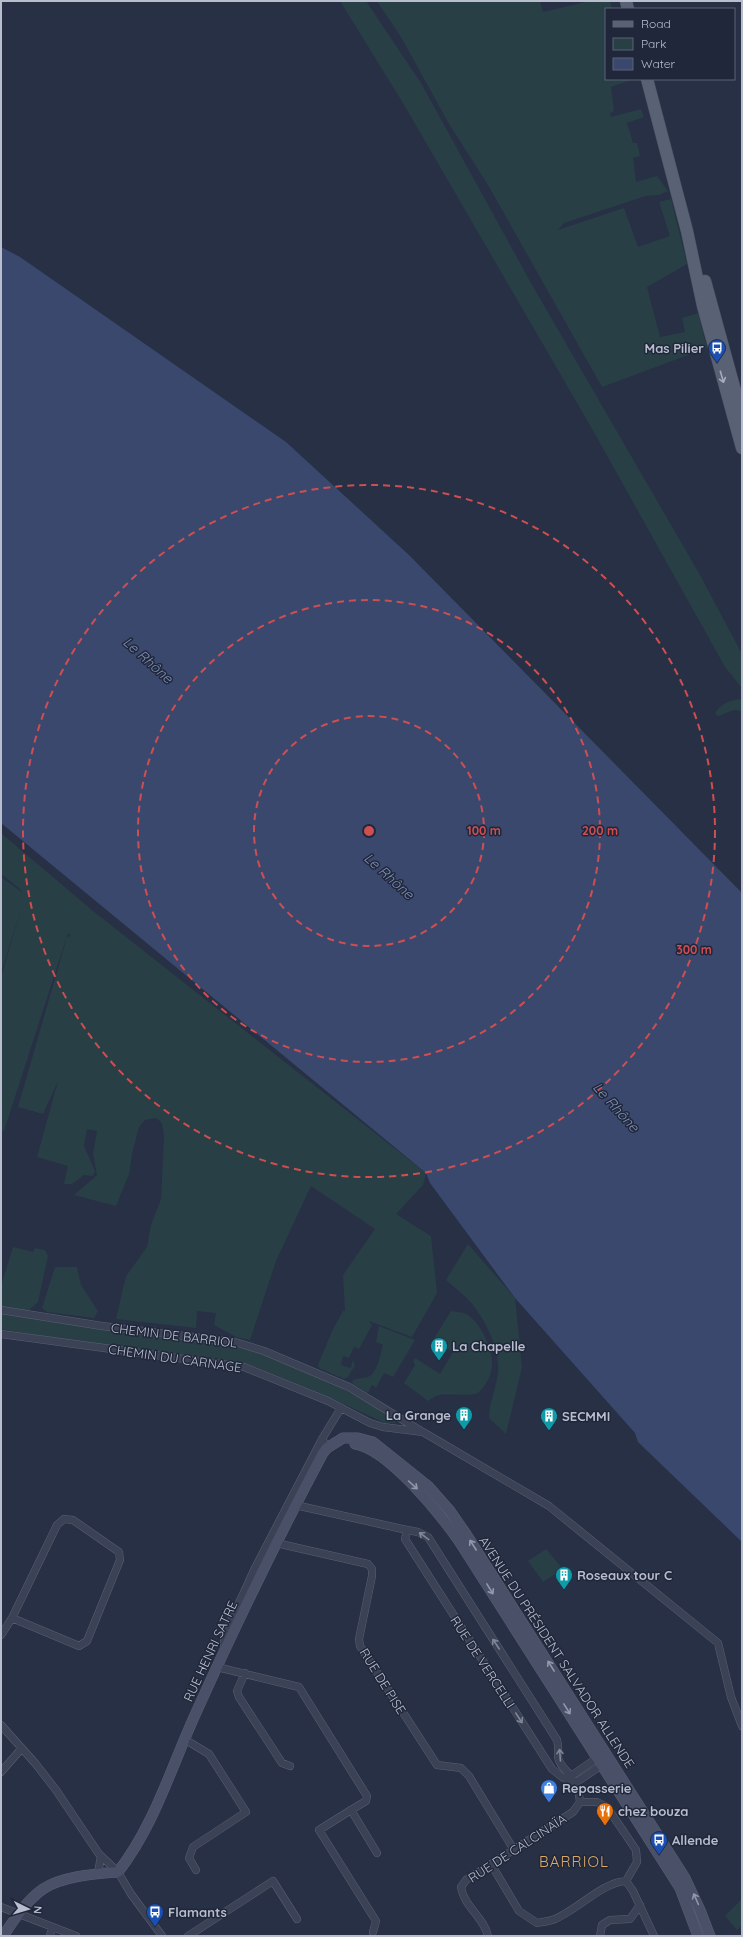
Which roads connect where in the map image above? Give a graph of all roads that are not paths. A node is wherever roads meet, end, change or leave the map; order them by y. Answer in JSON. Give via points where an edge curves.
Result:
{"nodes":[{"id":1,"x":647,"y":80,"type":"edge"},
{"id":2,"x":687,"y":230,"type":"junction"},
{"id":3,"x":742,"y":416,"type":"edge"},
{"id":4,"x":742,"y":448,"type":"edge"},
{"id":5,"x":1,"y":1310,"type":"edge"},
{"id":6,"x":1,"y":1334,"type":"edge"},
{"id":7,"x":341,"y":1408,"type":"junction"},
{"id":8,"x":395,"y":1421,"type":"dead end"},
{"id":9,"x":405,"y":1421,"type":"junction"},
{"id":10,"x":423,"y":1432,"type":"junction"},
{"id":11,"x":322,"y":1439,"type":"junction"},
{"id":12,"x":330,"y":1447,"type":"junction"},
{"id":13,"x":296,"y":1505,"type":"junction"},
{"id":14,"x":407,"y":1530,"type":"junction"},
{"id":15,"x":276,"y":1543,"type":"junction"},
{"id":16,"x":12,"y":1618,"type":"junction"},
{"id":17,"x":1,"y":1635,"type":"edge"},
{"id":18,"x":224,"y":1652,"type":"junction"},
{"id":19,"x":217,"y":1667,"type":"junction"},
{"id":20,"x":245,"y":1673,"type":"junction"},
{"id":21,"x":1,"y":1725,"type":"edge"},
{"id":22,"x":742,"y":1726,"type":"edge"},
{"id":23,"x":184,"y":1739,"type":"junction"},
{"id":24,"x":22,"y":1748,"type":"junction"},
{"id":25,"x":604,"y":1759,"type":"junction"},
{"id":26,"x":290,"y":1766,"type":"dead end"},
{"id":27,"x":1,"y":1772,"type":"edge"},
{"id":28,"x":571,"y":1776,"type":"junction"},
{"id":29,"x":576,"y":1783,"type":"junction"},
{"id":30,"x":580,"y":1802,"type":"junction"},
{"id":31,"x":352,"y":1810,"type":"junction"},
{"id":32,"x":514,"y":1850,"type":"junction"},
{"id":33,"x":377,"y":1853,"type":"dead end"},
{"id":34,"x":101,"y":1856,"type":"junction"},
{"id":35,"x":491,"y":1864,"type":"junction"},
{"id":36,"x":196,"y":1870,"type":"dead end"},
{"id":37,"x":118,"y":1872,"type":"junction"},
{"id":38,"x":98,"y":1873,"type":"junction"},
{"id":39,"x":626,"y":1881,"type":"junction"},
{"id":40,"x":640,"y":1905,"type":"junction"},
{"id":41,"x":1,"y":1907,"type":"edge"},
{"id":42,"x":19,"y":1914,"type":"junction"},
{"id":43,"x":297,"y":1919,"type":"dead end"},
{"id":44,"x":52,"y":1927,"type":"junction"},
{"id":45,"x":373,"y":1932,"type":"dead end"},
{"id":46,"x":651,"y":1935,"type":"edge"},
{"id":47,"x":3,"y":1936,"type":"edge"},
{"id":48,"x":50,"y":1936,"type":"edge"},
{"id":49,"x":76,"y":1936,"type":"edge"},
{"id":50,"x":162,"y":1936,"type":"edge"},
{"id":51,"x":188,"y":1936,"type":"edge"},
{"id":52,"x":488,"y":1936,"type":"edge"},
{"id":53,"x":600,"y":1936,"type":"edge"},
{"id":54,"x":698,"y":1936,"type":"edge"},
{"id":55,"x":710,"y":1936,"type":"edge"}],
"edges":[{"from":1,"to":2,"type":"main road"},
{"from":2,"to":3,"type":"main road","via":[[701,267]]},
{"from":2,"to":4,"type":"main road","one_way":true,"via":[[703,306]]},
{"from":5,"to":9,"type":"street","name":"CHEMIN DE BARRIOL","via":[[102,1326],[235,1342],[264,1351],[350,1387]]},
{"from":6,"to":7,"type":"street","name":"CHEMIN DU CARNAGE","via":[[244,1367]]},
{"from":7,"to":10,"type":"street","name":"CHEMIN DU CARNAGE","via":[[383,1427]]},
{"from":7,"to":11,"type":"street"},
{"from":8,"to":9,"type":"street"},
{"from":9,"to":10,"type":"street","name":"CHEMIN DE BARRIOL"},
{"from":10,"to":22,"type":"street","name":"CHEMIN DE BARRIOL","via":[[549,1506],[718,1643],[730,1697]]},
{"from":11,"to":12,"type":"street"},
{"from":11,"to":18,"type":"street","via":[[255,1568],[224,1636]]},
{"from":12,"to":13,"type":"street","name":"RUE HENRI SATRE","via":[[323,1453]]},
{"from":12,"to":25,"type":"street","via":[[353,1443],[369,1448],[422,1493],[460,1541]]},
{"from":13,"to":14,"type":"street","name":"RUE DE VERCELLI"},
{"from":13,"to":15,"type":"street","name":"RUE HENRI SATRE"},
{"from":28,"to":14,"type":"street","name":"RUE DE VERCELLI","one_way":true,"via":[[561,1766],[557,1740],[428,1537]]},
{"from":14,"to":29,"type":"street","name":"RUE DE VERCELLI","one_way":true,"via":[[405,1539],[552,1769]]},
{"from":15,"to":18,"type":"street","name":"RUE HENRI SATRE"},
{"from":15,"to":32,"type":"street","name":"RUE DE PISE","via":[[368,1564],[372,1569],[359,1639],[360,1646],[437,1765],[461,1768],[469,1776]]},
{"from":16,"to":16,"type":"street","via":[[79,1646],[87,1641],[120,1560],[119,1552],[73,1520],[64,1519],[57,1525]]},
{"from":16,"to":17,"type":"street"},
{"from":18,"to":19,"type":"street","name":"RUE HENRI SATRE"},
{"from":19,"to":20,"type":"street"},
{"from":19,"to":23,"type":"street","name":"RUE HENRI SATRE"},
{"from":20,"to":26,"type":"street","via":[[237,1691],[239,1697],[282,1763]]},
{"from":20,"to":31,"type":"street","via":[[299,1686],[367,1796],[366,1801]]},
{"from":21,"to":24,"type":"street"},
{"from":23,"to":36,"type":"street","via":[[209,1754],[246,1812],[193,1847],[189,1858]]},
{"from":23,"to":37,"type":"street","name":"RUE HENRI SATRE","via":[[150,1822]]},
{"from":24,"to":27,"type":"street"},
{"from":24,"to":34,"type":"street","via":[[56,1790]]},
{"from":25,"to":28,"type":"street"},
{"from":25,"to":29,"type":"street"},
{"from":25,"to":54,"type":"street","via":[[680,1888]]},
{"from":55,"to":25,"type":"street","name":"AVENUE DU PRÉSIDENT SALVADOR ALLENDE","one_way":true,"via":[[685,1878]]},
{"from":28,"to":29,"type":"street","name":"RUE DE VERCELLI"},
{"from":29,"to":30,"type":"street","name":"RUE DE VERCELLI"},
{"from":30,"to":32,"type":"street","name":"RUE DE CALCINAÏA","via":[[573,1812]]},
{"from":30,"to":39,"type":"street","via":[[597,1802],[607,1807],[636,1850],[637,1862]]},
{"from":31,"to":33,"type":"street"},
{"from":31,"to":45,"type":"street","via":[[319,1830],[376,1921]]},
{"from":32,"to":35,"type":"street","name":"RUE DE CALCINAÏA"},
{"from":34,"to":37,"type":"street"},
{"from":34,"to":38,"type":"street"},
{"from":35,"to":39,"type":"street","via":[[520,1912],[537,1923],[554,1920],[604,1889]]},
{"from":35,"to":52,"type":"street","name":"RUE DE CALCINAÏA","via":[[466,1880],[461,1887],[463,1897],[486,1927]]},
{"from":37,"to":38,"type":"street"},
{"from":37,"to":50,"type":"street"},
{"from":38,"to":42,"type":"street","via":[[43,1889]]},
{"from":39,"to":40,"type":"street"},
{"from":40,"to":46,"type":"street"},
{"from":40,"to":53,"type":"street","via":[[630,1919],[605,1922]]},
{"from":41,"to":42,"type":"street"},
{"from":42,"to":44,"type":"street"},
{"from":42,"to":47,"type":"street"},
{"from":43,"to":51,"type":"street","via":[[273,1881]]},
{"from":44,"to":48,"type":"street"},
{"from":44,"to":49,"type":"street"}]}
